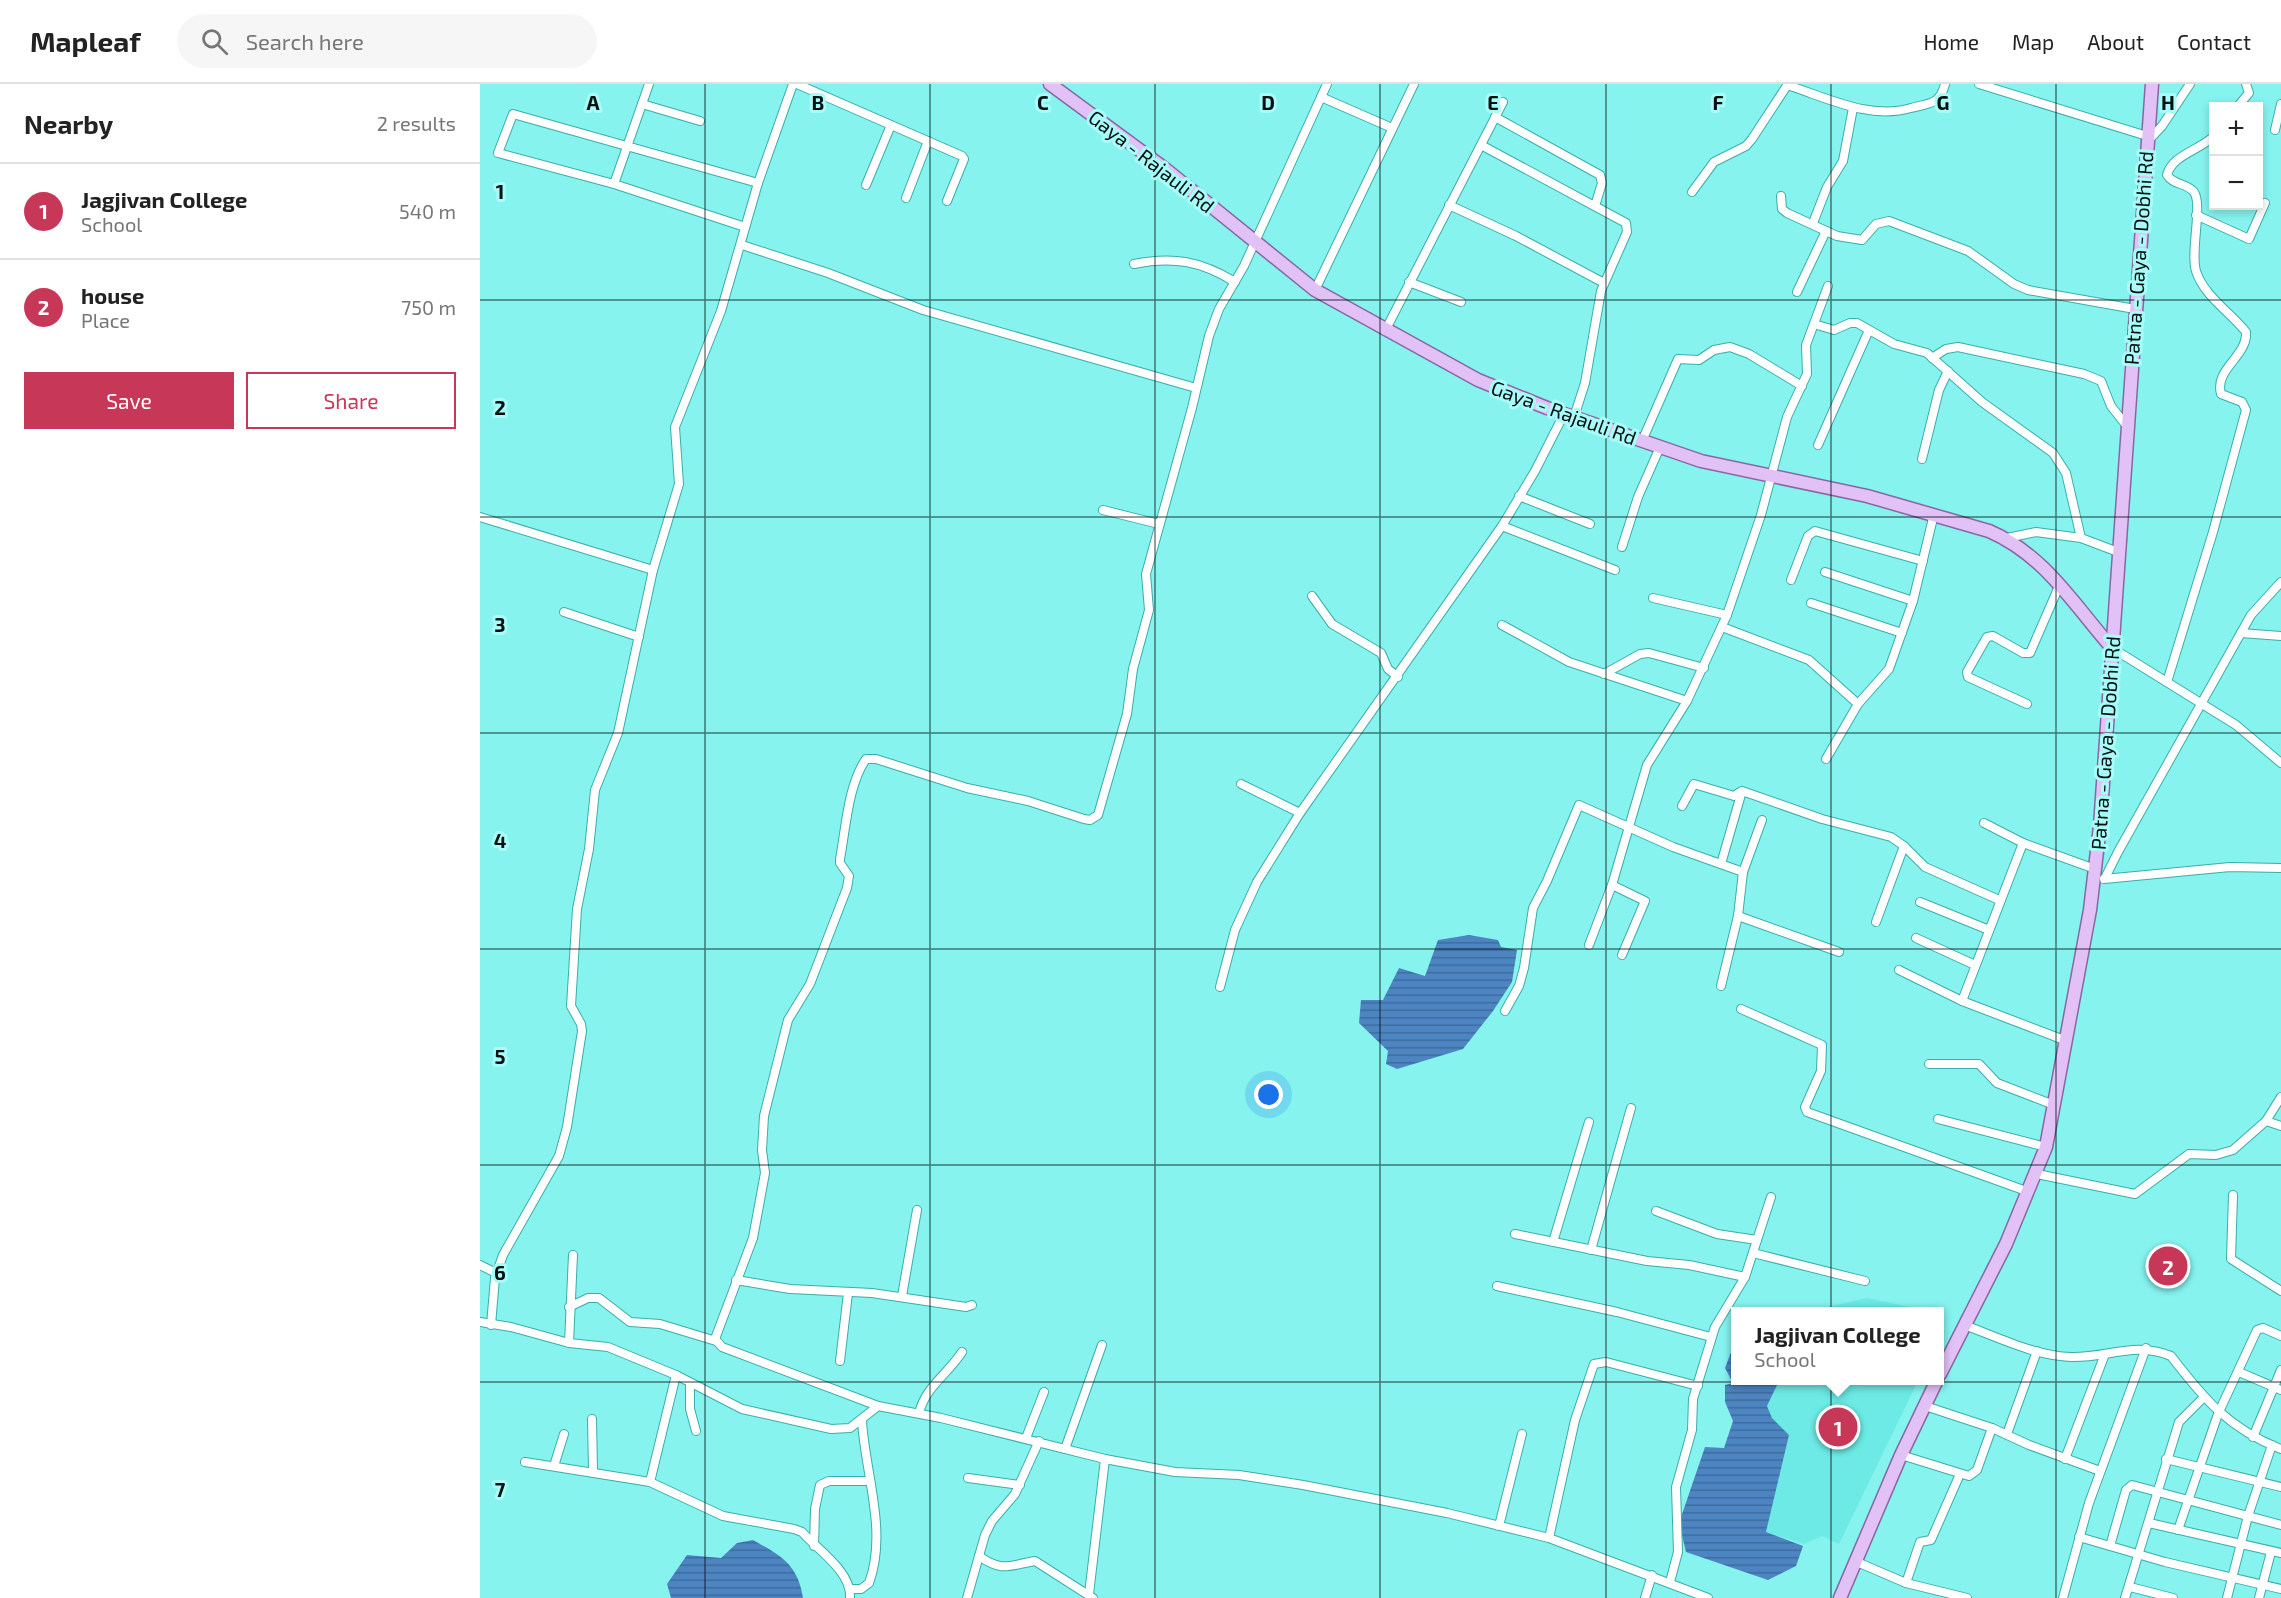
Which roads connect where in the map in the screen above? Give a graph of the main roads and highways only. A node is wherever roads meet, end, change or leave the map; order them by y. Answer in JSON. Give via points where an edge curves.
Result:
{"nodes":[{"id":1,"x":1050,"y":84,"type":"edge"},
{"id":2,"x":2152,"y":84,"type":"edge"},
{"id":3,"x":2112,"y":648,"type":"junction"},
{"id":4,"x":1944,"y":1366,"type":"edge"},
{"id":5,"x":1935,"y":1385,"type":"edge"},
{"id":6,"x":1840,"y":1598,"type":"edge"}],
"edges":[{"from":1,"to":3,"type":"main road","name":"Gaya - Rajauli Rd","via":[[1121,135],[1315,290],[1384,331],[1478,380],[1660,447],[1724,468],[1838,489],[1934,514],[2007,538],[2060,584]]},
{"from":2,"to":3,"type":"main road","name":"Patna - Gaya - Dobhi Rd"},
{"from":3,"to":4,"type":"main road","name":"Patna - Gaya - Dobhi Rd","via":[[2098,876],[2046,1147],[2029,1192]]},
{"from":5,"to":6,"type":"main road"}]}
